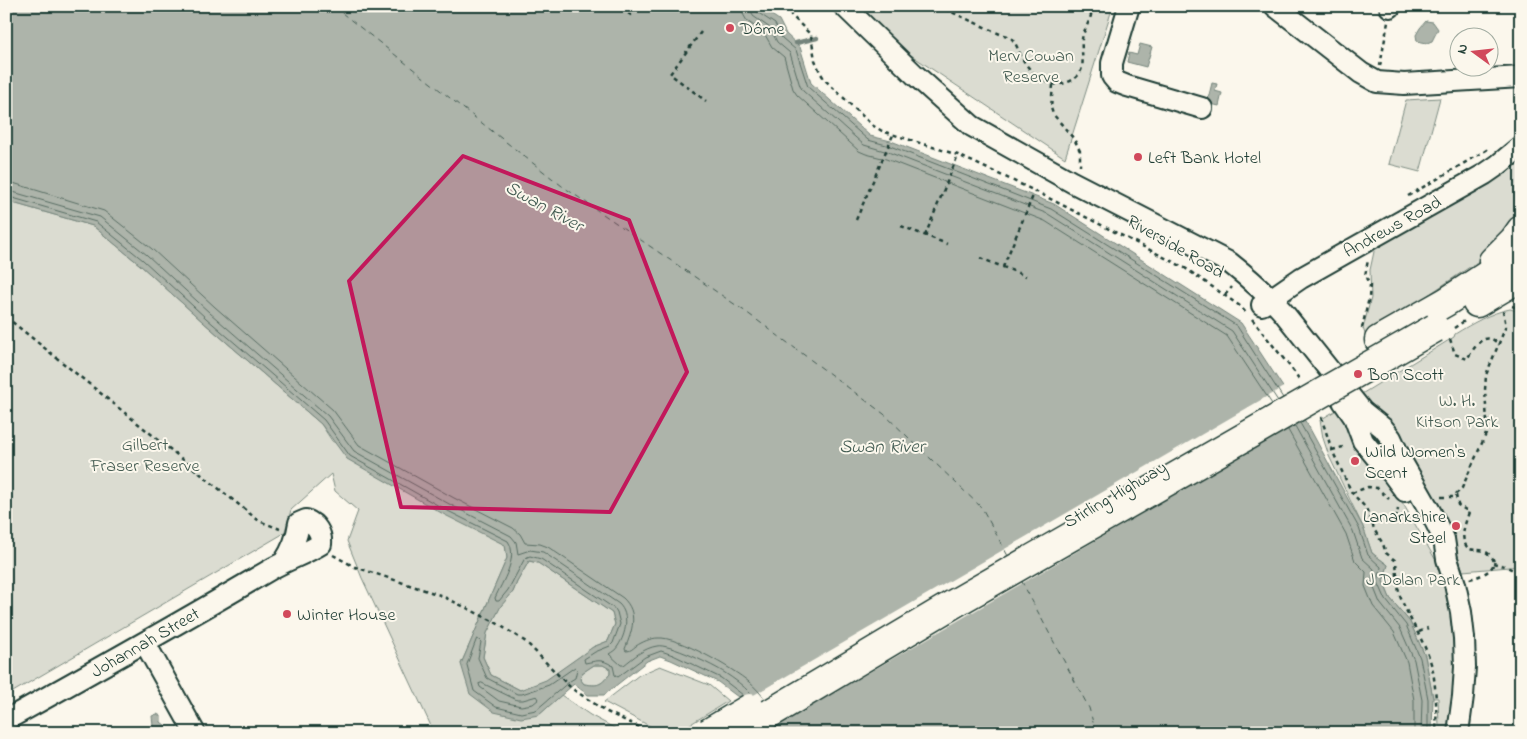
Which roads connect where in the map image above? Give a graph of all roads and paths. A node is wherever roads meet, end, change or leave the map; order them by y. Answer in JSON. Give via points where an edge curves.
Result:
{"nodes":[{"id":1,"x":614,"y":6,"type":"edge"},
{"id":2,"x":636,"y":6,"type":"edge"},
{"id":3,"x":796,"y":6,"type":"edge"},
{"id":4,"x":834,"y":6,"type":"edge"},
{"id":5,"x":844,"y":6,"type":"edge"},
{"id":6,"x":938,"y":6,"type":"edge"},
{"id":7,"x":1091,"y":6,"type":"edge"},
{"id":8,"x":1129,"y":6,"type":"edge"},
{"id":9,"x":1275,"y":6,"type":"edge"},
{"id":10,"x":1390,"y":6,"type":"edge"},
{"id":11,"x":701,"y":32,"type":"dead end"},
{"id":12,"x":1521,"y":77,"type":"edge"},
{"id":13,"x":1377,"y":82,"type":"junction"},
{"id":14,"x":1053,"y":85,"type":"junction"},
{"id":15,"x":706,"y":101,"type":"dead end"},
{"id":16,"x":1202,"y":108,"type":"dead end"},
{"id":17,"x":893,"y":134,"type":"junction"},
{"id":18,"x":1521,"y":146,"type":"edge"},
{"id":19,"x":1491,"y":148,"type":"dead end"},
{"id":20,"x":958,"y":155,"type":"junction"},
{"id":21,"x":1080,"y":166,"type":"dead end"},
{"id":22,"x":1035,"y":191,"type":"junction"},
{"id":23,"x":1406,"y":198,"type":"dead end"},
{"id":24,"x":856,"y":220,"type":"dead end"},
{"id":25,"x":901,"y":226,"type":"dead end"},
{"id":26,"x":1521,"y":230,"type":"edge"},
{"id":27,"x":925,"y":236,"type":"junction"},
{"id":28,"x":1373,"y":238,"type":"junction"},
{"id":29,"x":947,"y":244,"type":"dead end"},
{"id":30,"x":1521,"y":253,"type":"edge"},
{"id":31,"x":980,"y":258,"type":"dead end"},
{"id":32,"x":1003,"y":267,"type":"junction"},
{"id":33,"x":1026,"y":276,"type":"dead end"},
{"id":34,"x":1521,"y":277,"type":"edge"},
{"id":35,"x":1231,"y":289,"type":"junction"},
{"id":36,"x":1498,"y":296,"type":"edge"},
{"id":37,"x":1267,"y":302,"type":"junction"},
{"id":38,"x":6,"y":317,"type":"edge"},
{"id":39,"x":1438,"y":328,"type":"junction"},
{"id":40,"x":1363,"y":333,"type":"dead end"},
{"id":41,"x":1499,"y":345,"type":"junction"},
{"id":42,"x":1305,"y":389,"type":"dead end"},
{"id":43,"x":1320,"y":414,"type":"dead end"},
{"id":44,"x":1343,"y":447,"type":"dead end"},
{"id":45,"x":1332,"y":450,"type":"junction"},
{"id":46,"x":1456,"y":495,"type":"junction"},
{"id":47,"x":1422,"y":497,"type":"junction"},
{"id":48,"x":1398,"y":509,"type":"dead end"},
{"id":49,"x":1396,"y":518,"type":"dead end"},
{"id":50,"x":296,"y":539,"type":"junction"},
{"id":51,"x":321,"y":544,"type":"junction"},
{"id":52,"x":1447,"y":558,"type":"junction"},
{"id":53,"x":284,"y":562,"type":"junction"},
{"id":54,"x":1493,"y":563,"type":"junction"},
{"id":55,"x":1521,"y":574,"type":"edge"},
{"id":56,"x":1397,"y":581,"type":"junction"},
{"id":57,"x":1408,"y":581,"type":"dead end"},
{"id":58,"x":1455,"y":584,"type":"junction"},
{"id":59,"x":1428,"y":628,"type":"dead end"},
{"id":60,"x":1418,"y":632,"type":"junction"},
{"id":61,"x":145,"y":643,"type":"junction"},
{"id":62,"x":6,"y":720,"type":"edge"},
{"id":63,"x":636,"y":726,"type":"junction"},
{"id":64,"x":195,"y":733,"type":"edge"},
{"id":65,"x":636,"y":733,"type":"edge"},
{"id":66,"x":652,"y":733,"type":"edge"},
{"id":67,"x":708,"y":733,"type":"edge"},
{"id":68,"x":736,"y":733,"type":"edge"},
{"id":69,"x":1436,"y":733,"type":"edge"},
{"id":70,"x":1458,"y":733,"type":"edge"}],
"edges":[{"from":1,"to":2,"type":"path","via":[[631,15]]},
{"from":3,"to":17,"type":"path","via":[[791,15],[811,35],[815,60],[825,80],[872,125]]},
{"from":4,"to":35,"type":"street","name":"Riverside Road","via":[[967,134],[994,152],[1204,258]]},
{"from":5,"to":37,"type":"street","name":"Riverside Road","via":[[972,126],[1072,182],[1230,263],[1244,274]]},
{"from":6,"to":14,"type":"path","via":[[1008,36],[1028,68]]},
{"from":7,"to":14,"type":"path","via":[[1091,17],[1082,39],[1080,72],[1074,79]]},
{"from":8,"to":16,"type":"street","via":[[1112,63],[1112,76],[1127,86]]},
{"from":9,"to":13,"type":"street"},
{"from":10,"to":13,"type":"path"},
{"from":11,"to":15,"type":"path","via":[[670,74]]},
{"from":12,"to":13,"type":"street","via":[[1404,84]]},
{"from":14,"to":21,"type":"path","via":[[1053,114],[1074,139],[1080,151]]},
{"from":17,"to":20,"type":"path"},
{"from":17,"to":24,"type":"path"},
{"from":18,"to":28,"type":"street","name":"Andrews Road","via":[[1485,174]]},
{"from":19,"to":23,"type":"path"},
{"from":20,"to":22,"type":"path"},
{"from":20,"to":27,"type":"path"},
{"from":22,"to":32,"type":"path"},
{"from":22,"to":35,"type":"path"},
{"from":25,"to":27,"type":"path"},
{"from":26,"to":36,"type":"highway","via":[[1492,262]]},
{"from":27,"to":29,"type":"path"},
{"from":28,"to":37,"type":"street","name":"Andrews Road","via":[[1301,278]]},
{"from":28,"to":40,"type":"path","via":[[1365,276],[1370,285]]},
{"from":30,"to":36,"type":"highway","name":"Stirling Highway"},
{"from":31,"to":32,"type":"path"},
{"from":32,"to":33,"type":"path"},
{"from":34,"to":36,"type":"highway","name":"Stirling Highway"},
{"from":35,"to":37,"type":"street","name":"Riverside Road"},
{"from":35,"to":42,"type":"path","via":[[1240,306],[1295,372]]},
{"from":36,"to":39,"type":"highway","name":"Stirling Highway"},
{"from":36,"to":41,"type":"path","via":[[1506,326]]},
{"from":37,"to":47,"type":"street","name":"Riverside Road","via":[[1362,411],[1391,438]]},
{"from":37,"to":52,"type":"street","name":"Riverside Road","via":[[1288,335],[1344,401],[1363,441],[1400,483]]},
{"from":38,"to":50,"type":"path","via":[[258,521],[285,531]]},
{"from":39,"to":41,"type":"path","via":[[1455,354],[1467,359],[1482,340],[1491,338]]},
{"from":39,"to":67,"type":"highway","name":"Stirling Highway","bridge":true},
{"from":39,"to":68,"type":"highway","name":"Stirling Highway","bridge":true,"via":[[955,603]]},
{"from":41,"to":46,"type":"path","via":[[1486,376],[1486,434]]},
{"from":43,"to":45,"type":"path"},
{"from":44,"to":45,"type":"path"},
{"from":45,"to":56,"type":"path","via":[[1352,493],[1366,508],[1386,553],[1396,561]]},
{"from":46,"to":47,"type":"path","via":[[1444,498],[1427,494]]},
{"from":46,"to":54,"type":"path","via":[[1458,505],[1468,512],[1463,533],[1467,546],[1486,552]]},
{"from":47,"to":52,"type":"street","name":"Riverside Road","via":[[1444,539]]},
{"from":48,"to":49,"type":"path"},
{"from":50,"to":51,"type":"street","via":[[299,523],[306,520],[313,523],[322,538]]},
{"from":50,"to":53,"type":"street"},
{"from":51,"to":53,"type":"street","name":"Johannah Street"},
{"from":51,"to":63,"type":"path","via":[[355,567],[440,595],[495,622],[526,642],[571,688]]},
{"from":52,"to":58,"type":"street","name":"Riverside Road"},
{"from":53,"to":61,"type":"street","name":"Johannah Street"},
{"from":54,"to":55,"type":"path"},
{"from":54,"to":58,"type":"path","via":[[1483,576]]},
{"from":56,"to":57,"type":"path"},
{"from":56,"to":60,"type":"path","via":[[1400,596]]},
{"from":58,"to":70,"type":"street","name":"Riverside Road","via":[[1462,620],[1465,667]]},
{"from":59,"to":60,"type":"path"},
{"from":60,"to":69,"type":"path","via":[[1432,667]]},
{"from":61,"to":62,"type":"street","name":"Johannah Street"},
{"from":61,"to":64,"type":"street"},
{"from":63,"to":65,"type":"path"},
{"from":63,"to":66,"type":"path"}]}
